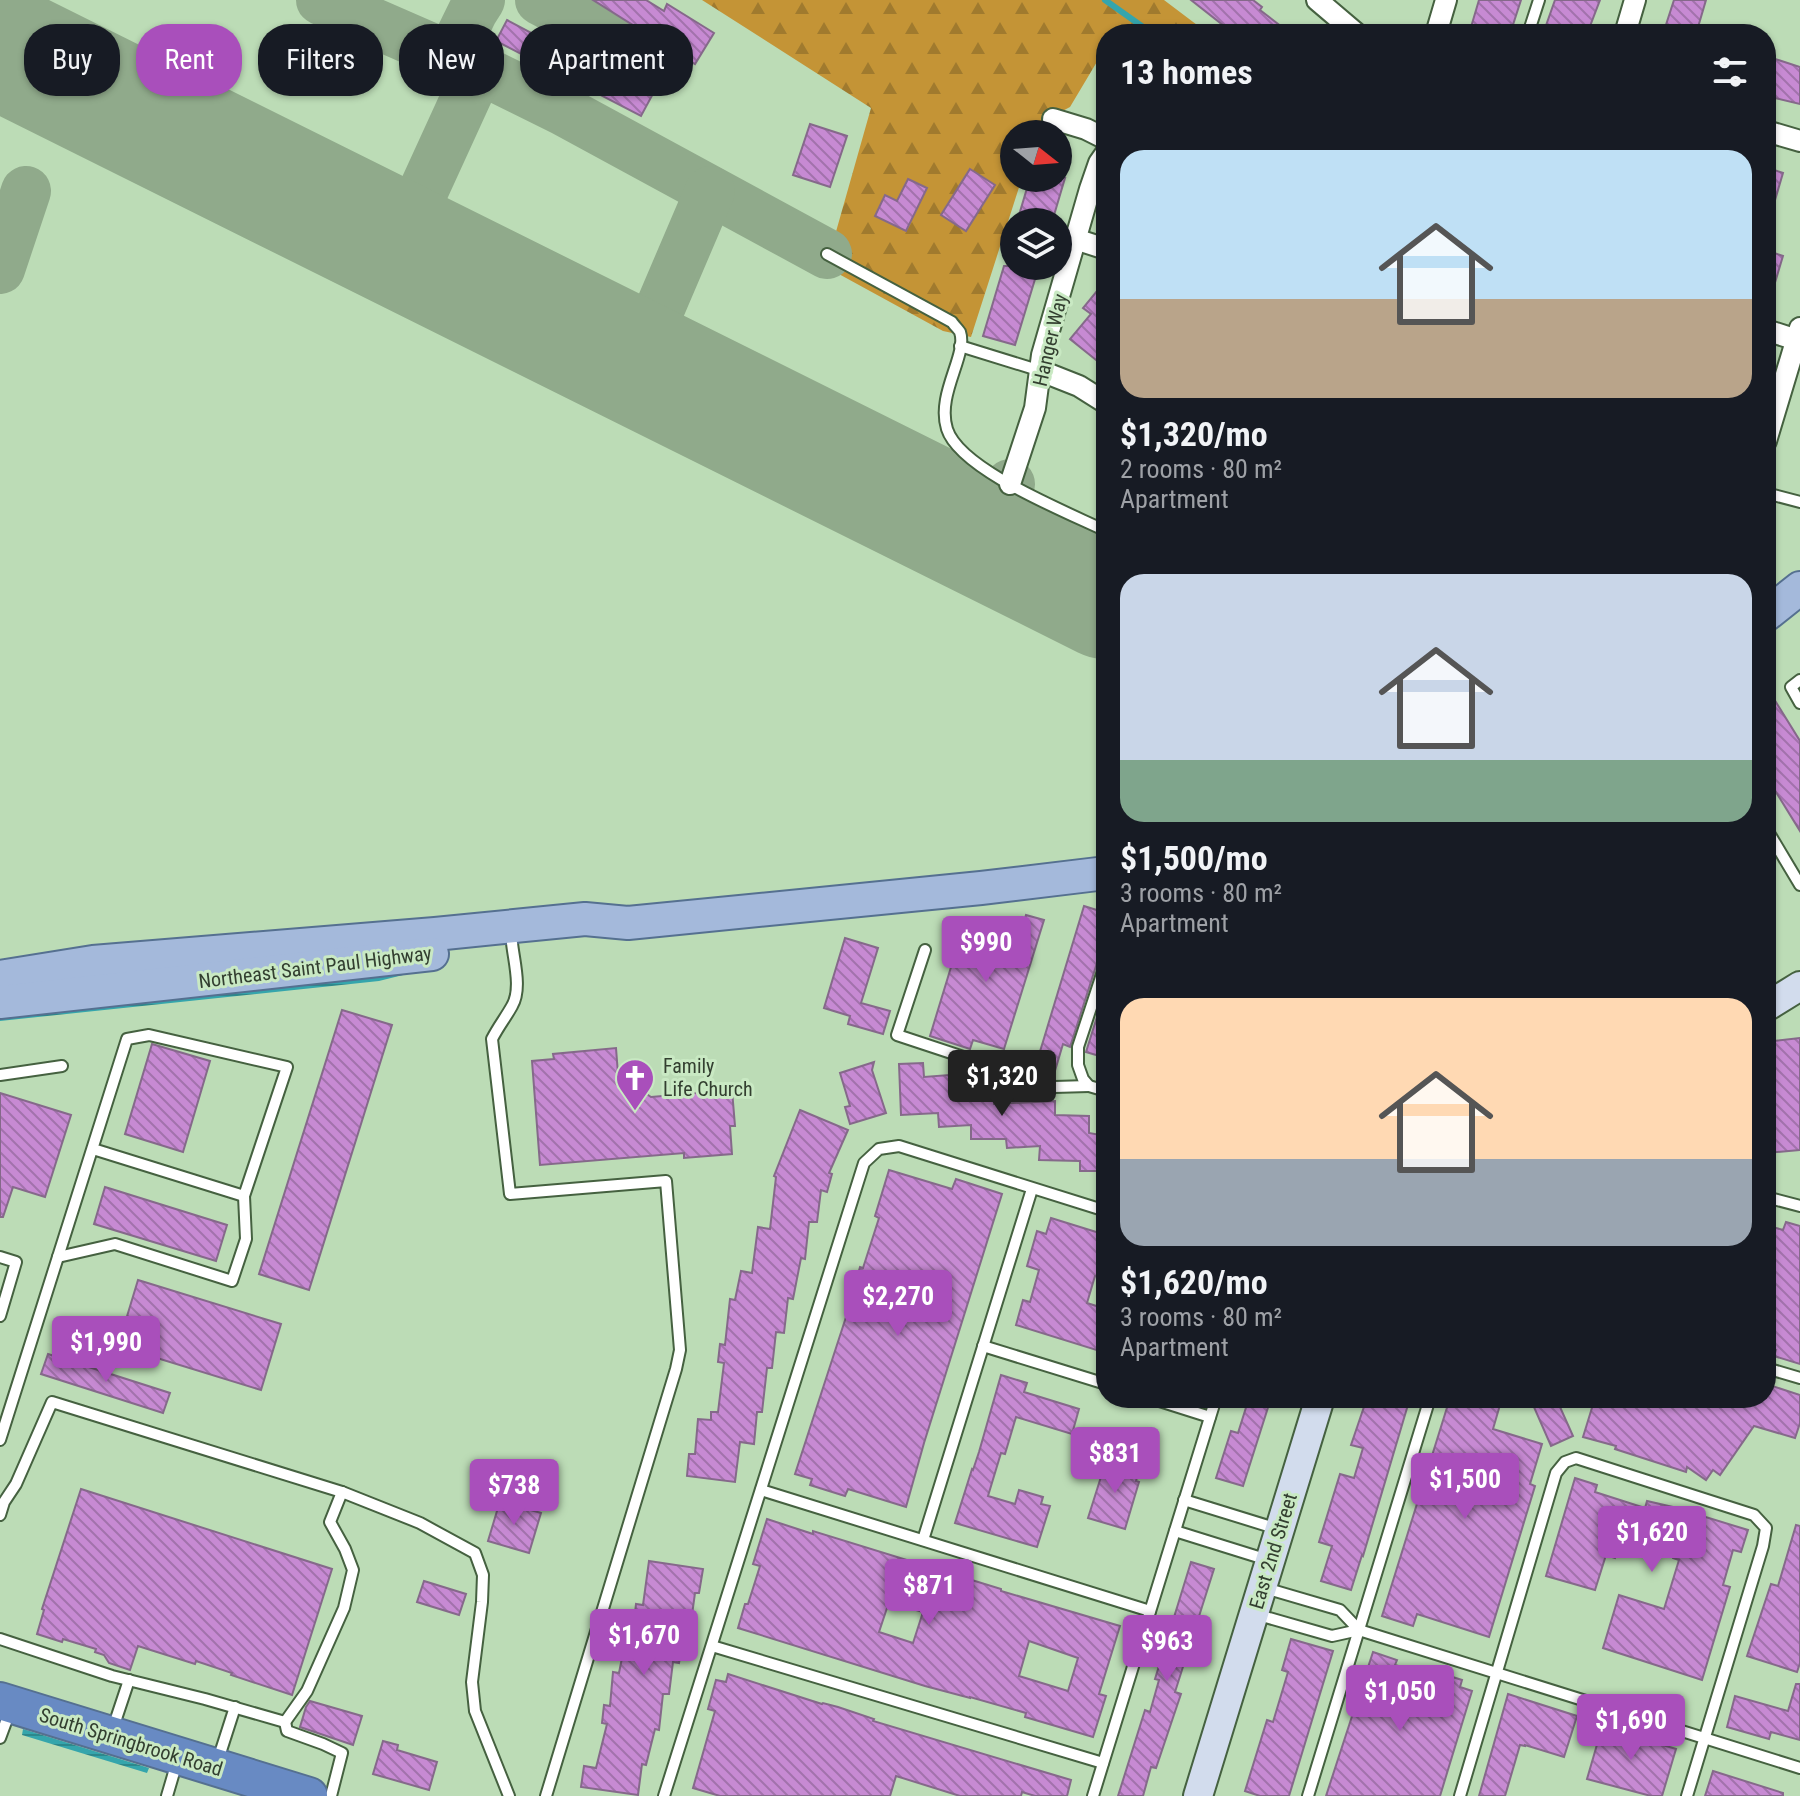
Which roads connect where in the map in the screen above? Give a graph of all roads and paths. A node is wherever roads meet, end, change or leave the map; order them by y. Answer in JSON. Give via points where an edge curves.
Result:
{"nodes":[{"id":1,"x":1317,"y":0,"type":"edge"},
{"id":2,"x":1446,"y":0,"type":"edge"},
{"id":3,"x":1539,"y":0,"type":"edge"},
{"id":4,"x":1635,"y":0,"type":"edge"},
{"id":5,"x":1345,"y":24,"type":"edge"},
{"id":6,"x":1439,"y":24,"type":"edge"},
{"id":7,"x":1531,"y":24,"type":"edge"},
{"id":8,"x":1628,"y":24,"type":"edge"},
{"id":9,"x":1053,"y":119,"type":"dead end"},
{"id":10,"x":1096,"y":134,"type":"edge"},
{"id":11,"x":1776,"y":134,"type":"edge"},
{"id":12,"x":1800,"y":141,"type":"edge"},
{"id":13,"x":1096,"y":172,"type":"edge"},
{"id":14,"x":1075,"y":239,"type":"junction"},
{"id":15,"x":1096,"y":246,"type":"edge"},
{"id":16,"x":827,"y":254,"type":"dead end"},
{"id":17,"x":1776,"y":331,"type":"edge"},
{"id":18,"x":1798,"y":334,"type":"edge"},
{"id":19,"x":960,"y":346,"type":"junction"},
{"id":20,"x":1041,"y":371,"type":"junction"},
{"id":21,"x":1096,"y":397,"type":"edge"},
{"id":22,"x":1776,"y":408,"type":"edge"},
{"id":23,"x":1010,"y":484,"type":"junction"},
{"id":24,"x":1776,"y":496,"type":"edge"},
{"id":25,"x":1800,"y":502,"type":"edge"},
{"id":26,"x":1096,"y":526,"type":"edge"},
{"id":27,"x":1800,"y":588,"type":"edge"},
{"id":28,"x":1776,"y":607,"type":"edge"},
{"id":29,"x":1800,"y":680,"type":"edge"},
{"id":30,"x":1800,"y":703,"type":"edge"},
{"id":31,"x":1776,"y":845,"type":"edge"},
{"id":32,"x":1096,"y":874,"type":"edge"},
{"id":33,"x":1800,"y":885,"type":"edge"},
{"id":34,"x":628,"y":923,"type":"junction"},
{"id":35,"x":512,"y":943,"type":"junction"},
{"id":36,"x":925,"y":950,"type":"dead end"},
{"id":37,"x":0,"y":977,"type":"edge"},
{"id":38,"x":1800,"y":986,"type":"edge"},
{"id":39,"x":1096,"y":992,"type":"edge"},
{"id":40,"x":1776,"y":1001,"type":"edge"},
{"id":41,"x":0,"y":1002,"type":"edge"},
{"id":42,"x":62,"y":1066,"type":"dead end"},
{"id":43,"x":0,"y":1075,"type":"edge"},
{"id":44,"x":1089,"y":1086,"type":"junction"},
{"id":45,"x":1096,"y":1088,"type":"edge"},
{"id":46,"x":93,"y":1149,"type":"junction"},
{"id":47,"x":1032,"y":1189,"type":"junction"},
{"id":48,"x":244,"y":1196,"type":"junction"},
{"id":49,"x":1776,"y":1200,"type":"edge"},
{"id":50,"x":1800,"y":1206,"type":"edge"},
{"id":51,"x":1096,"y":1208,"type":"edge"},
{"id":52,"x":0,"y":1257,"type":"edge"},
{"id":53,"x":58,"y":1257,"type":"junction"},
{"id":54,"x":0,"y":1316,"type":"edge"},
{"id":55,"x":983,"y":1346,"type":"junction"},
{"id":56,"x":1776,"y":1371,"type":"edge"},
{"id":57,"x":1800,"y":1378,"type":"edge"},
{"id":58,"x":1096,"y":1381,"type":"edge"},
{"id":59,"x":1182,"y":1408,"type":"edge"},
{"id":60,"x":1213,"y":1408,"type":"edge"},
{"id":61,"x":1317,"y":1408,"type":"edge"},
{"id":62,"x":1427,"y":1408,"type":"edge"},
{"id":63,"x":1210,"y":1417,"type":"junction"},
{"id":64,"x":0,"y":1440,"type":"edge"},
{"id":65,"x":761,"y":1490,"type":"junction"},
{"id":66,"x":342,"y":1492,"type":"junction"},
{"id":67,"x":1184,"y":1500,"type":"junction"},
{"id":68,"x":0,"y":1515,"type":"edge"},
{"id":69,"x":1279,"y":1530,"type":"junction"},
{"id":70,"x":1175,"y":1531,"type":"junction"},
{"id":71,"x":923,"y":1540,"type":"junction"},
{"id":72,"x":1262,"y":1587,"type":"junction"},
{"id":73,"x":1150,"y":1611,"type":"junction"},
{"id":74,"x":1359,"y":1630,"type":"junction"},
{"id":75,"x":0,"y":1639,"type":"edge"},
{"id":76,"x":712,"y":1646,"type":"junction"},
{"id":77,"x":1497,"y":1673,"type":"junction"},
{"id":78,"x":129,"y":1680,"type":"junction"},
{"id":79,"x":235,"y":1707,"type":"junction"},
{"id":80,"x":4,"y":1715,"type":"edge"},
{"id":81,"x":285,"y":1722,"type":"junction"},
{"id":82,"x":110,"y":1735,"type":"junction"},
{"id":83,"x":1705,"y":1738,"type":"junction"},
{"id":84,"x":179,"y":1756,"type":"junction"},
{"id":85,"x":1103,"y":1763,"type":"junction"},
{"id":86,"x":215,"y":1767,"type":"junction"},
{"id":87,"x":1800,"y":1768,"type":"edge"},
{"id":88,"x":167,"y":1796,"type":"edge"},
{"id":89,"x":309,"y":1796,"type":"edge"},
{"id":90,"x":331,"y":1796,"type":"edge"},
{"id":91,"x":509,"y":1796,"type":"edge"},
{"id":92,"x":546,"y":1796,"type":"edge"},
{"id":93,"x":664,"y":1796,"type":"edge"},
{"id":94,"x":1093,"y":1796,"type":"edge"},
{"id":95,"x":1198,"y":1796,"type":"edge"},
{"id":96,"x":1308,"y":1796,"type":"edge"},
{"id":97,"x":1460,"y":1796,"type":"edge"},
{"id":98,"x":1687,"y":1796,"type":"edge"}],
"edges":[{"from":1,"to":5,"type":"street"},
{"from":2,"to":6,"type":"street"},
{"from":3,"to":7,"type":"lane"},
{"from":4,"to":8,"type":"street"},
{"from":9,"to":10,"type":"street"},
{"from":11,"to":12,"type":"street"},
{"from":13,"to":14,"type":"street","name":"Hanger Way"},
{"from":14,"to":15,"type":"street"},
{"from":14,"to":20,"type":"street","name":"Hanger Way"},
{"from":16,"to":19,"type":"lane","via":[[952,322],[960,331]]},
{"from":17,"to":18,"type":"street"},
{"from":18,"to":22,"type":"street"},
{"from":19,"to":20,"type":"lane"},
{"from":19,"to":23,"type":"lane","via":[[944,401],[947,430],[963,453]]},
{"from":20,"to":21,"type":"street"},
{"from":20,"to":23,"type":"street","name":"Hanger Way","via":[[1035,408]]},
{"from":23,"to":26,"type":"lane"},
{"from":24,"to":25,"type":"lane"},
{"from":27,"to":28,"type":"main road"},
{"from":29,"to":30,"type":"lane","via":[[1791,687]]},
{"from":31,"to":33,"type":"lane"},
{"from":32,"to":34,"type":"main road","name":"Northeast Saint Paul Highway"},
{"from":34,"to":35,"type":"main road","name":"Northeast Saint Paul Highway","via":[[587,935]]},
{"from":34,"to":37,"type":"main road","name":"Northeast Saint Paul Highway","via":[[585,919],[93,962]]},
{"from":35,"to":41,"type":"main road","name":"Northeast Saint Paul Highway"},
{"from":35,"to":92,"type":"lane","via":[[517,991],[492,1039],[510,1194],[666,1181],[680,1350]]},
{"from":36,"to":44,"type":"lane","via":[[897,1035],[1054,1087]]},
{"from":38,"to":40,"type":"street"},
{"from":39,"to":44,"type":"lane","via":[[1078,1047],[1078,1065]]},
{"from":42,"to":43,"type":"lane"},
{"from":44,"to":45,"type":"lane"},
{"from":46,"to":48,"type":"lane"},
{"from":46,"to":48,"type":"lane","via":[[127,1039],[149,1035],[287,1067]]},
{"from":46,"to":53,"type":"lane"},
{"from":47,"to":51,"type":"lane"},
{"from":47,"to":55,"type":"lane"},
{"from":47,"to":65,"type":"lane","via":[[899,1146],[879,1149],[864,1163]]},
{"from":48,"to":53,"type":"lane","via":[[246,1239],[232,1281],[115,1244]]},
{"from":49,"to":50,"type":"lane"},
{"from":52,"to":54,"type":"lane","via":[[16,1262]]},
{"from":53,"to":64,"type":"lane"},
{"from":55,"to":58,"type":"lane"},
{"from":55,"to":71,"type":"lane"},
{"from":56,"to":57,"type":"lane"},
{"from":59,"to":63,"type":"lane"},
{"from":60,"to":63,"type":"lane"},
{"from":61,"to":69,"type":"street","name":"East 2nd Street"},
{"from":62,"to":74,"type":"lane"},
{"from":63,"to":67,"type":"lane"},
{"from":65,"to":71,"type":"lane"},
{"from":65,"to":76,"type":"lane"},
{"from":66,"to":68,"type":"lane","via":[[52,1402]]},
{"from":66,"to":81,"type":"lane","via":[[330,1522],[353,1570],[344,1608],[307,1691]]},
{"from":66,"to":91,"type":"lane","via":[[420,1523],[475,1553],[483,1575],[472,1682],[475,1711]]},
{"from":67,"to":69,"type":"lane"},
{"from":67,"to":70,"type":"lane"},
{"from":69,"to":72,"type":"street","name":"East 2nd Street"},
{"from":70,"to":72,"type":"lane"},
{"from":70,"to":73,"type":"lane"},
{"from":71,"to":73,"type":"lane"},
{"from":72,"to":74,"type":"lane","via":[[1340,1610]]},
{"from":72,"to":74,"type":"lane","via":[[1332,1636]]},
{"from":72,"to":95,"type":"street","name":"East 2nd Street"},
{"from":73,"to":85,"type":"lane"},
{"from":74,"to":77,"type":"lane"},
{"from":74,"to":96,"type":"lane"},
{"from":75,"to":78,"type":"lane"},
{"from":76,"to":85,"type":"lane"},
{"from":76,"to":93,"type":"lane"},
{"from":77,"to":83,"type":"lane"},
{"from":77,"to":83,"type":"lane","via":[[1556,1473],[1576,1458],[1754,1515],[1766,1528]]},
{"from":77,"to":97,"type":"lane"},
{"from":78,"to":79,"type":"lane"},
{"from":78,"to":82,"type":"lane"},
{"from":79,"to":81,"type":"lane"},
{"from":79,"to":86,"type":"lane"},
{"from":80,"to":82,"type":"highway","name":"South Springbrook Road"},
{"from":81,"to":90,"type":"lane","via":[[287,1731],[342,1753]]},
{"from":82,"to":84,"type":"highway","name":"South Springbrook Road"},
{"from":83,"to":87,"type":"lane"},
{"from":83,"to":98,"type":"lane"},
{"from":84,"to":86,"type":"highway","name":"South Springbrook Road"},
{"from":84,"to":88,"type":"lane"},
{"from":85,"to":94,"type":"lane"},
{"from":86,"to":89,"type":"highway","name":"South Springbrook Road"}]}
